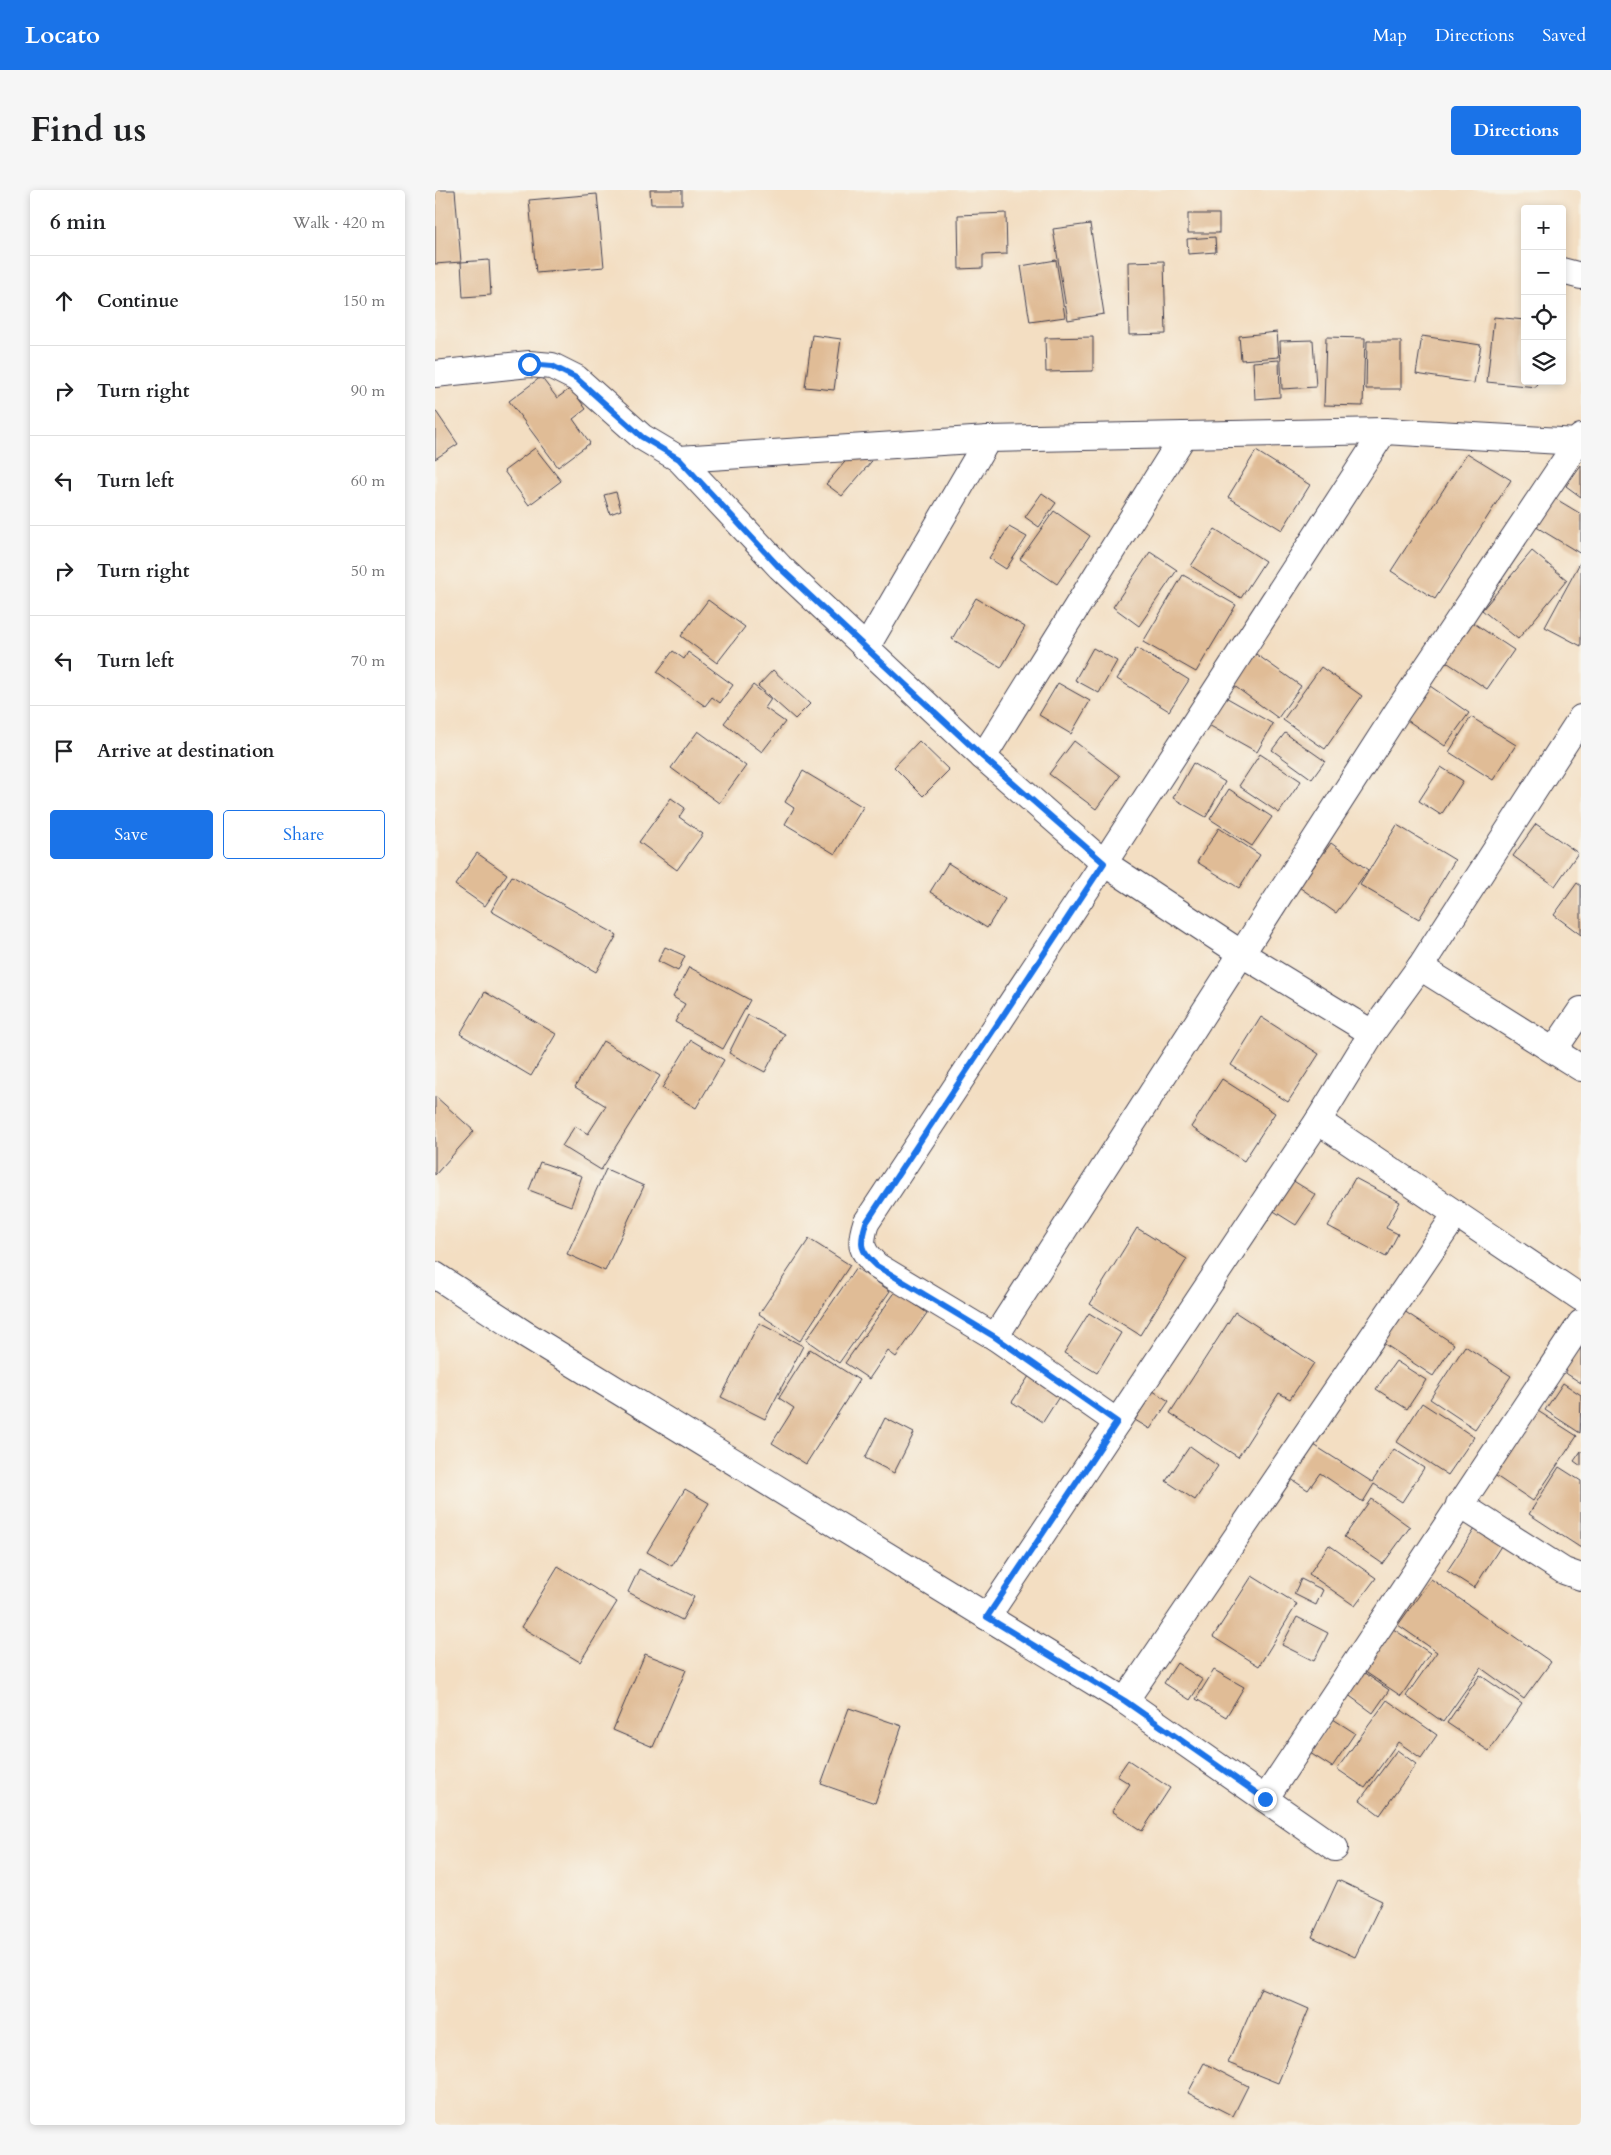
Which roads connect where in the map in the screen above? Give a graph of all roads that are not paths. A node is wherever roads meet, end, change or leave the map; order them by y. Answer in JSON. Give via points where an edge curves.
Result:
{"nodes":[{"id":1,"x":1566,"y":272,"type":"edge"},
{"id":2,"x":1581,"y":276,"type":"edge"},
{"id":3,"x":435,"y":374,"type":"edge"},
{"id":4,"x":1384,"y":431,"type":"junction"},
{"id":5,"x":1184,"y":435,"type":"junction"},
{"id":6,"x":988,"y":439,"type":"junction"},
{"id":7,"x":1579,"y":439,"type":"edge"},
{"id":8,"x":679,"y":459,"type":"junction"},
{"id":9,"x":865,"y":648,"type":"junction"},
{"id":10,"x":1581,"y":718,"type":"edge"},
{"id":11,"x":983,"y":757,"type":"junction"},
{"id":12,"x":1104,"y":863,"type":"junction"},
{"id":13,"x":1242,"y":954,"type":"junction"},
{"id":14,"x":1420,"y":966,"type":"junction"},
{"id":15,"x":1581,"y":1010,"type":"edge"},
{"id":16,"x":1372,"y":1033,"type":"junction"},
{"id":17,"x":1554,"y":1050,"type":"junction"},
{"id":18,"x":1581,"y":1068,"type":"edge"},
{"id":19,"x":1318,"y":1121,"type":"junction"},
{"id":20,"x":1456,"y":1214,"type":"junction"},
{"id":21,"x":435,"y":1274,"type":"edge"},
{"id":22,"x":1581,"y":1298,"type":"edge"},
{"id":23,"x":1581,"y":1323,"type":"edge"},
{"id":24,"x":995,"y":1337,"type":"junction"},
{"id":25,"x":1117,"y":1422,"type":"junction"},
{"id":26,"x":1459,"y":1504,"type":"junction"},
{"id":27,"x":1581,"y":1577,"type":"edge"},
{"id":28,"x":987,"y":1617,"type":"junction"},
{"id":29,"x":1125,"y":1701,"type":"junction"},
{"id":30,"x":1265,"y":1799,"type":"junction"},
{"id":31,"x":1335,"y":1848,"type":"dead end"}],
"edges":[{"from":1,"to":2,"type":"street"},
{"from":3,"to":8,"type":"street","via":[[529,364],[552,366],[576,378],[642,437]]},
{"from":4,"to":5,"type":"street"},
{"from":4,"to":7,"type":"street"},
{"from":4,"to":12,"type":"street"},
{"from":5,"to":6,"type":"street"},
{"from":5,"to":11,"type":"street"},
{"from":6,"to":8,"type":"street"},
{"from":6,"to":9,"type":"street"},
{"from":7,"to":13,"type":"street","via":[[1397,712]]},
{"from":8,"to":9,"type":"street","via":[[779,567]]},
{"from":9,"to":11,"type":"street"},
{"from":10,"to":14,"type":"street"},
{"from":11,"to":12,"type":"street"},
{"from":12,"to":13,"type":"street"},
{"from":12,"to":24,"type":"street","via":[[866,1223],[861,1240],[865,1255],[877,1266]]},
{"from":13,"to":16,"type":"street"},
{"from":13,"to":24,"type":"street"},
{"from":14,"to":16,"type":"street"},
{"from":14,"to":17,"type":"street"},
{"from":15,"to":17,"type":"street"},
{"from":16,"to":19,"type":"street"},
{"from":17,"to":18,"type":"street"},
{"from":19,"to":20,"type":"street"},
{"from":19,"to":25,"type":"street"},
{"from":20,"to":22,"type":"street"},
{"from":20,"to":29,"type":"street"},
{"from":21,"to":28,"type":"street","via":[[525,1334]]},
{"from":23,"to":26,"type":"street"},
{"from":24,"to":25,"type":"street"},
{"from":25,"to":28,"type":"street"},
{"from":26,"to":27,"type":"street","via":[[1564,1571]]},
{"from":26,"to":30,"type":"street"},
{"from":28,"to":29,"type":"street"},
{"from":29,"to":30,"type":"street"},
{"from":30,"to":31,"type":"street"}]}
